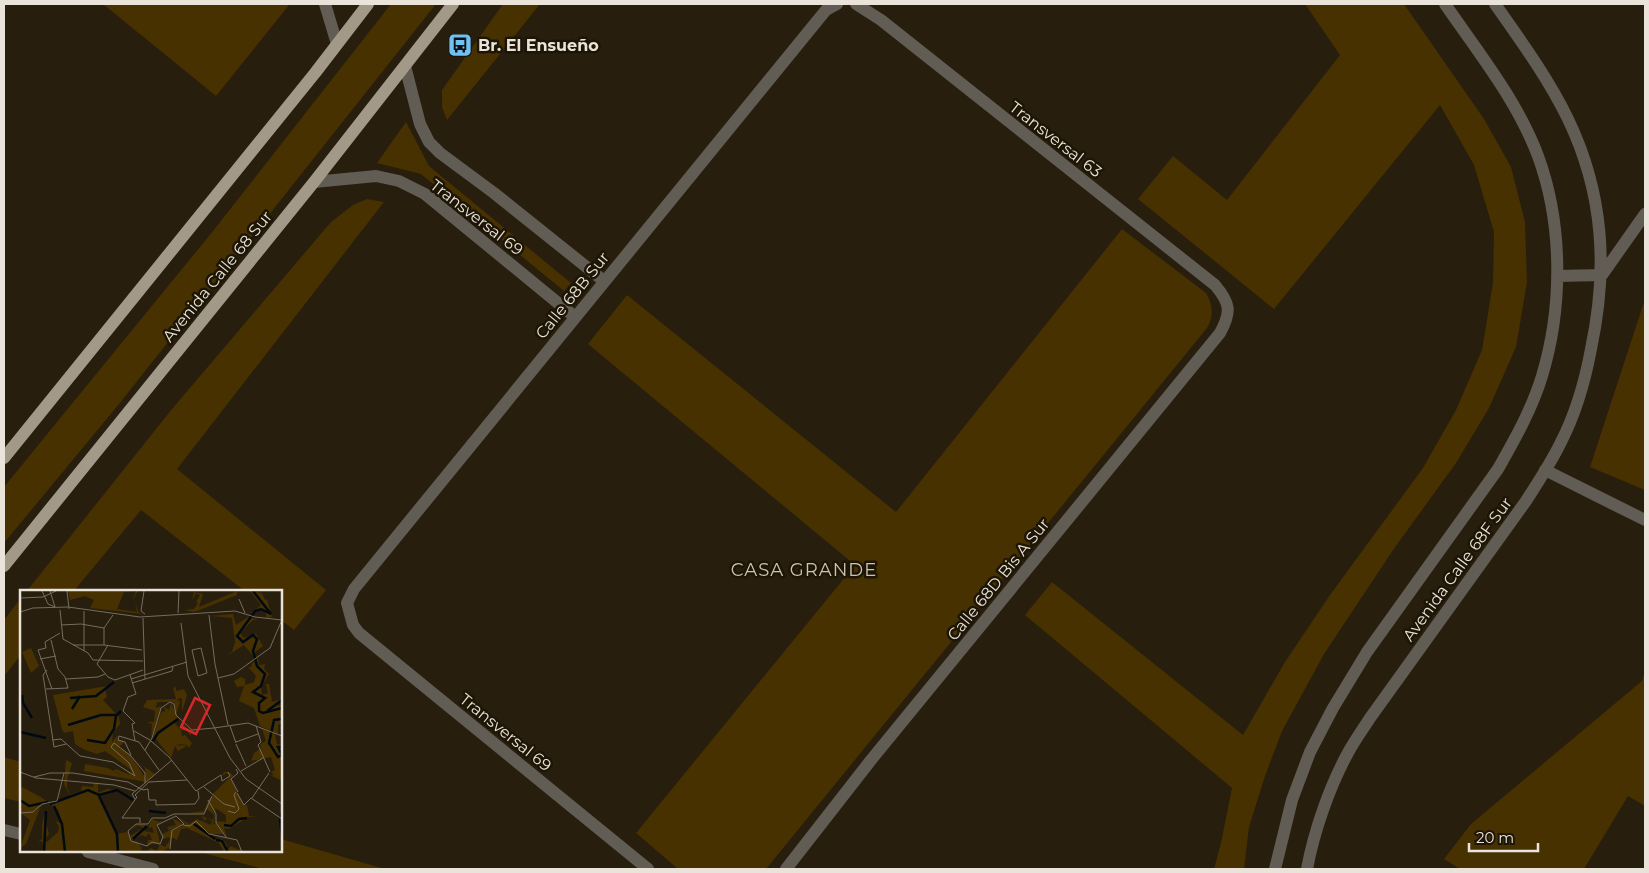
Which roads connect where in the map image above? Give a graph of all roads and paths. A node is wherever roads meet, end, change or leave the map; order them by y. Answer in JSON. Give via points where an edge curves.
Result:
{"nodes":[{"id":1,"x":325,"y":4,"type":"edge"},
{"id":2,"x":368,"y":4,"type":"edge"},
{"id":3,"x":453,"y":4,"type":"edge"},
{"id":4,"x":837,"y":4,"type":"edge"},
{"id":5,"x":856,"y":4,"type":"edge"},
{"id":6,"x":1445,"y":4,"type":"edge"},
{"id":7,"x":1495,"y":4,"type":"edge"},
{"id":8,"x":338,"y":44,"type":"junction"},
{"id":9,"x":405,"y":66,"type":"junction"},
{"id":10,"x":314,"y":182,"type":"junction"},
{"id":11,"x":1645,"y":214,"type":"edge"},
{"id":12,"x":1602,"y":275,"type":"junction"},
{"id":13,"x":1557,"y":276,"type":"junction"},
{"id":14,"x":604,"y":282,"type":"junction"},
{"id":15,"x":1228,"y":306,"type":"joint"},
{"id":16,"x":575,"y":317,"type":"junction"},
{"id":17,"x":4,"y":458,"type":"edge"},
{"id":18,"x":1545,"y":470,"type":"junction"},
{"id":19,"x":1645,"y":520,"type":"edge"},
{"id":20,"x":4,"y":566,"type":"edge"},
{"id":21,"x":349,"y":616,"type":"joint"},
{"id":22,"x":4,"y":830,"type":"edge"},
{"id":23,"x":20,"y":834,"type":"edge"},
{"id":24,"x":92,"y":853,"type":"edge"},
{"id":25,"x":153,"y":869,"type":"edge"},
{"id":26,"x":648,"y":869,"type":"edge"},
{"id":27,"x":786,"y":869,"type":"edge"},
{"id":28,"x":1274,"y":869,"type":"edge"},
{"id":29,"x":1307,"y":869,"type":"edge"}],
"edges":[{"from":1,"to":8,"type":"street"},
{"from":2,"to":8,"type":"main road"},
{"from":3,"to":9,"type":"main road","name":"Avenida Calle 68 Sur"},
{"from":4,"to":14,"type":"street","name":"Calle 68B Sur","via":[[826,10]]},
{"from":5,"to":15,"type":"street","name":"Transversal 63","via":[[881,20],[1214,285]]},
{"from":6,"to":13,"type":"street","name":"Avenida Calle 68F Sur","via":[[1505,91],[1537,154],[1553,213]]},
{"from":7,"to":12,"type":"street","name":"Avenida Calle 68F Sur","via":[[1555,93],[1577,141],[1599,224]]},
{"from":8,"to":17,"type":"main road"},
{"from":9,"to":10,"type":"main road","name":"Avenida Calle 68 Sur"},
{"from":9,"to":14,"type":"street","name":"Transversal 69","via":[[420,124],[429,142]]},
{"from":10,"to":16,"type":"street","name":"Transversal 69","via":[[376,176],[399,181],[425,194]]},
{"from":10,"to":20,"type":"main road","name":"Avenida Calle 68 Sur"},
{"from":11,"to":12,"type":"street"},
{"from":12,"to":13,"type":"street"},
{"from":12,"to":18,"type":"street","name":"Avenida Calle 68F Sur","via":[[1585,379],[1568,426]]},
{"from":13,"to":28,"type":"street","name":"Avenida Calle 68F Sur","via":[[1550,343],[1542,377],[1516,437],[1498,469],[1367,652],[1333,708],[1310,752],[1292,800]]},
{"from":14,"to":16,"type":"street","name":"Calle 68B Sur"},
{"from":15,"to":27,"type":"street","name":"Calle 68D Bis A Sur","via":[[1228,319],[1220,332]]},
{"from":16,"to":21,"type":"street","name":"Calle 68B Sur","via":[[354,589],[347,603]]},
{"from":18,"to":19,"type":"street"},
{"from":18,"to":29,"type":"street","name":"Avenida Calle 68F Sur","via":[[1349,751],[1319,824]]},
{"from":21,"to":26,"type":"street","name":"Transversal 69","via":[[359,633]]},
{"from":22,"to":23,"type":"street"},
{"from":24,"to":25,"type":"street"}]}
